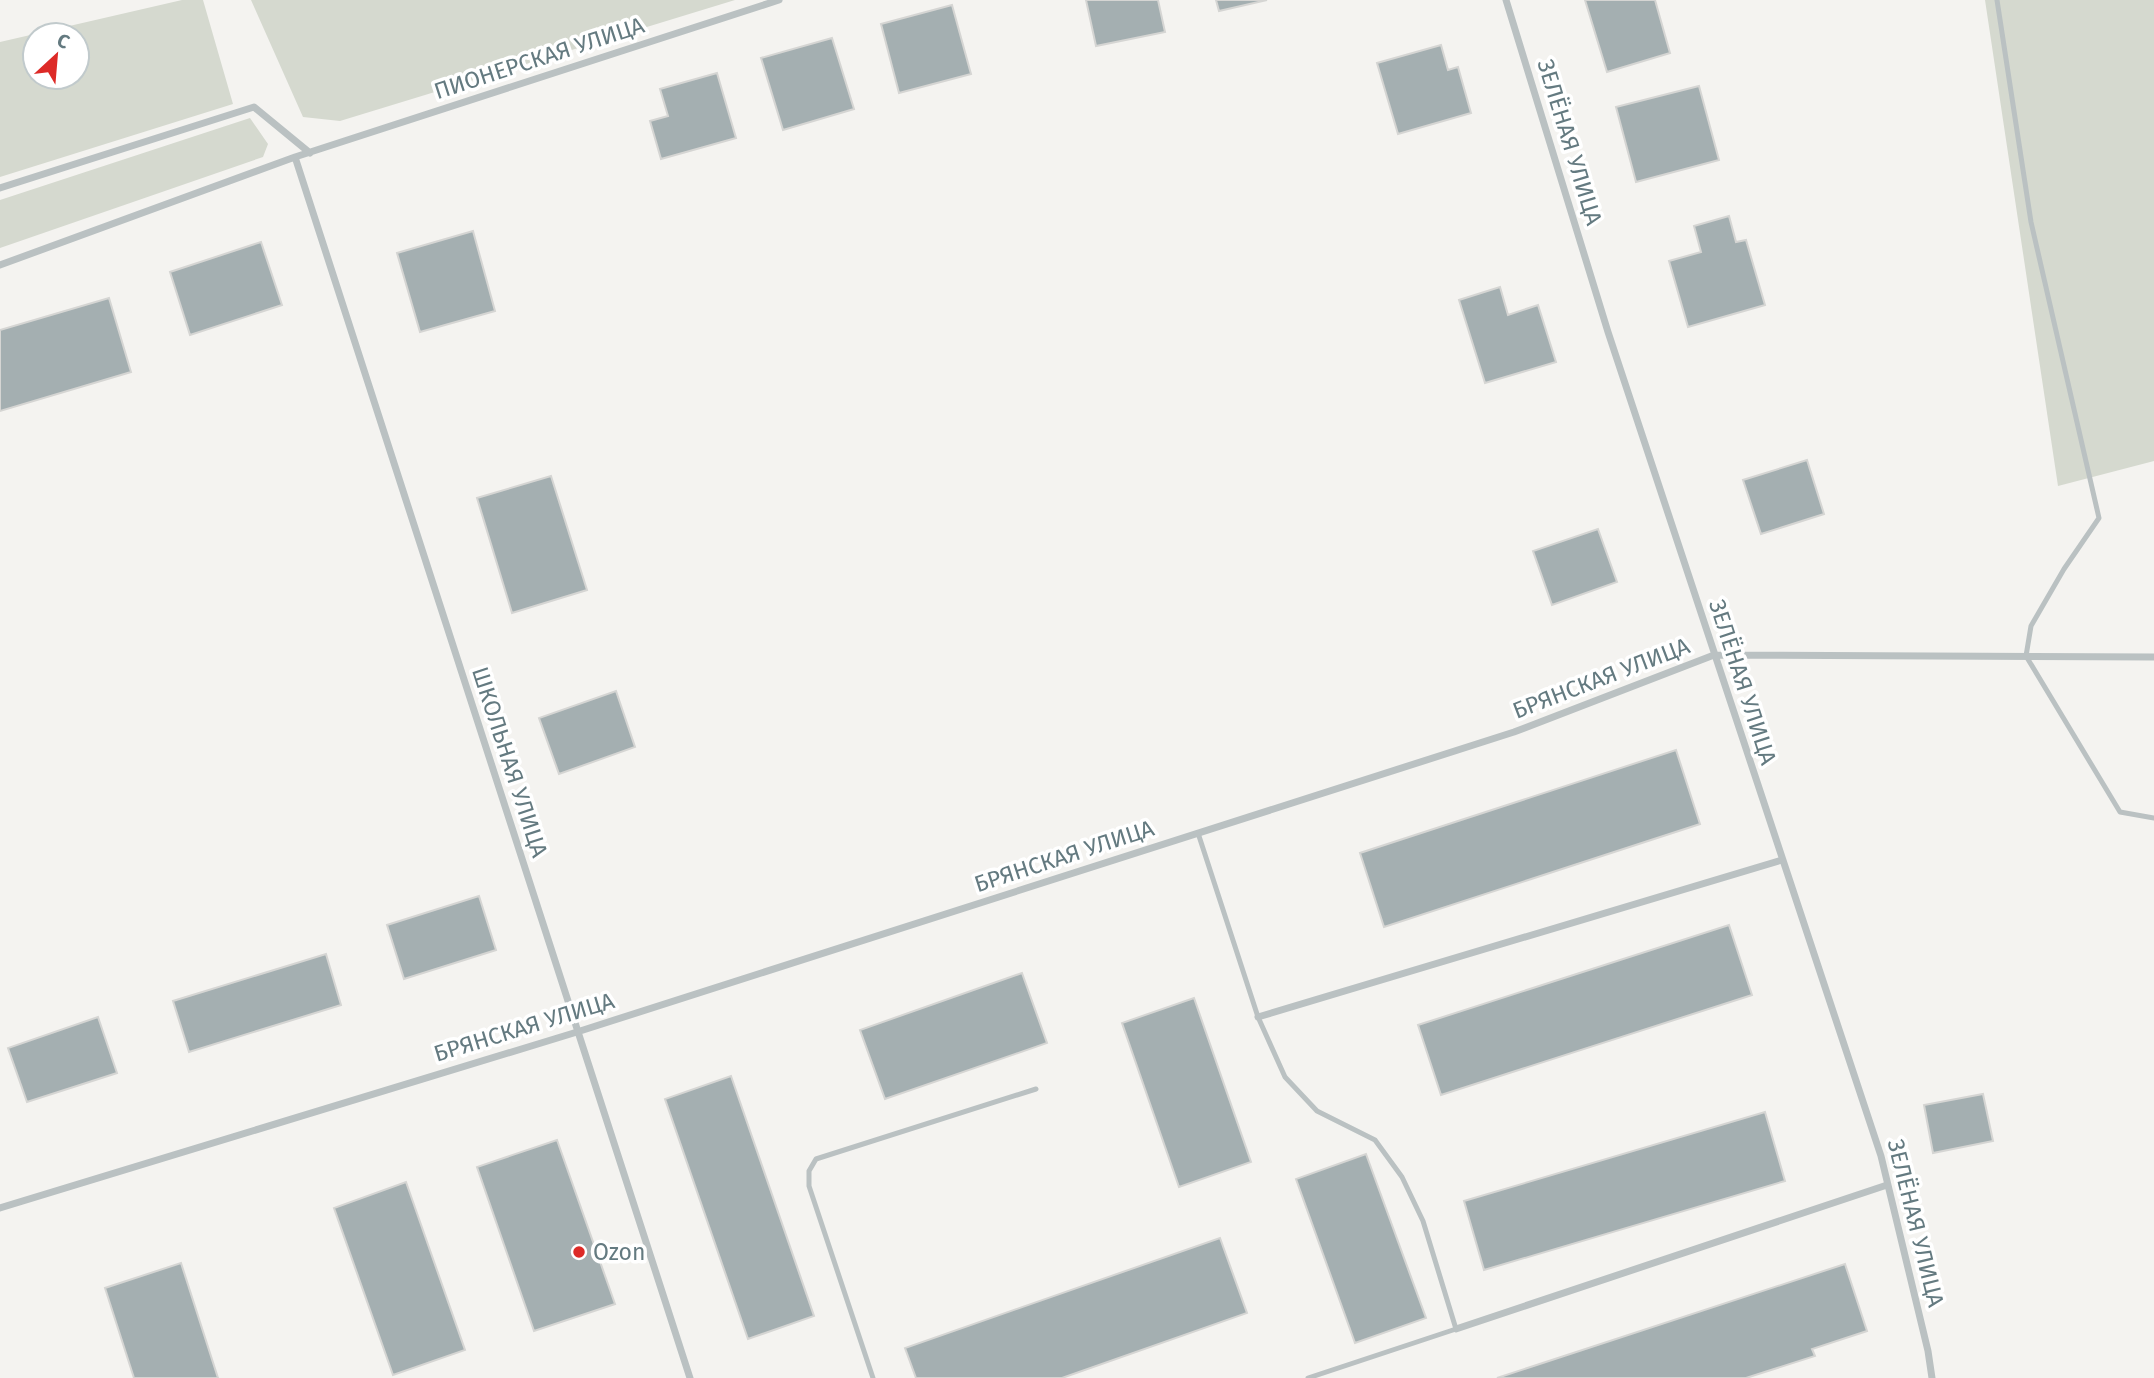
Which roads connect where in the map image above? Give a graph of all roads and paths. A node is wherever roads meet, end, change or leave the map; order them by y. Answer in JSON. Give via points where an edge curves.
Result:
{"nodes":[{"id":1,"x":779,"y":0,"type":"edge"},
{"id":2,"x":1506,"y":0,"type":"edge"},
{"id":3,"x":1997,"y":0,"type":"edge"},
{"id":4,"x":310,"y":153,"type":"junction"},
{"id":5,"x":295,"y":158,"type":"junction"},
{"id":6,"x":0,"y":188,"type":"edge"},
{"id":7,"x":0,"y":265,"type":"edge"},
{"id":8,"x":1714,"y":655,"type":"junction"},
{"id":9,"x":2026,"y":656,"type":"junction"},
{"id":10,"x":2154,"y":657,"type":"edge"},
{"id":11,"x":2154,"y":818,"type":"edge"},
{"id":12,"x":1198,"y":833,"type":"junction"},
{"id":13,"x":1782,"y":860,"type":"junction"},
{"id":14,"x":1258,"y":1017,"type":"junction"},
{"id":15,"x":577,"y":1031,"type":"junction"},
{"id":16,"x":1036,"y":1088,"type":"dead end"},
{"id":17,"x":1887,"y":1185,"type":"junction"},
{"id":18,"x":0,"y":1208,"type":"edge"},
{"id":19,"x":1456,"y":1329,"type":"junction"},
{"id":20,"x":690,"y":1378,"type":"edge"},
{"id":21,"x":873,"y":1378,"type":"edge"},
{"id":22,"x":1308,"y":1378,"type":"edge"},
{"id":23,"x":1932,"y":1378,"type":"edge"}],
"edges":[{"from":1,"to":4,"type":"street","name":"ПИОНЕРСКАЯ УЛИЦА"},
{"from":2,"to":8,"type":"street","name":"ЗЕЛЁНАЯ УЛИЦА"},
{"from":3,"to":9,"type":"lane","via":[[2031,222],[2099,518],[2031,626]]},
{"from":4,"to":5,"type":"street","name":"ПИОНЕРСКАЯ УЛИЦА"},
{"from":4,"to":6,"type":"street","via":[[254,107]]},
{"from":5,"to":7,"type":"street","name":"ПИОНЕРСКАЯ УЛИЦА"},
{"from":5,"to":15,"type":"street","name":"ШКОЛЬНАЯ УЛИЦА"},
{"from":8,"to":9,"type":"street","name":"БРЯНСКАЯ УЛИЦА"},
{"from":8,"to":12,"type":"street","name":"БРЯНСКАЯ УЛИЦА","via":[[1514,732]]},
{"from":8,"to":13,"type":"street","name":"ЗЕЛЁНАЯ УЛИЦА"},
{"from":9,"to":10,"type":"street","name":"БРЯНСКАЯ УЛИЦА"},
{"from":9,"to":11,"type":"lane","via":[[2120,812]]},
{"from":12,"to":14,"type":"lane"},
{"from":12,"to":15,"type":"street","name":"БРЯНСКАЯ УЛИЦА"},
{"from":13,"to":14,"type":"street"},
{"from":13,"to":17,"type":"street","name":"ЗЕЛЁНАЯ УЛИЦА"},
{"from":14,"to":19,"type":"lane","via":[[1285,1077],[1317,1111],[1375,1140],[1402,1177],[1423,1221]]},
{"from":15,"to":18,"type":"street","name":"БРЯНСКАЯ УЛИЦА"},
{"from":15,"to":20,"type":"street","name":"ШКОЛЬНАЯ УЛИЦА"},
{"from":16,"to":21,"type":"lane","via":[[816,1159],[809,1171],[809,1186]]},
{"from":17,"to":19,"type":"street"},
{"from":17,"to":23,"type":"street","name":"ЗЕЛЁНАЯ УЛИЦА"},
{"from":19,"to":22,"type":"lane"}]}
